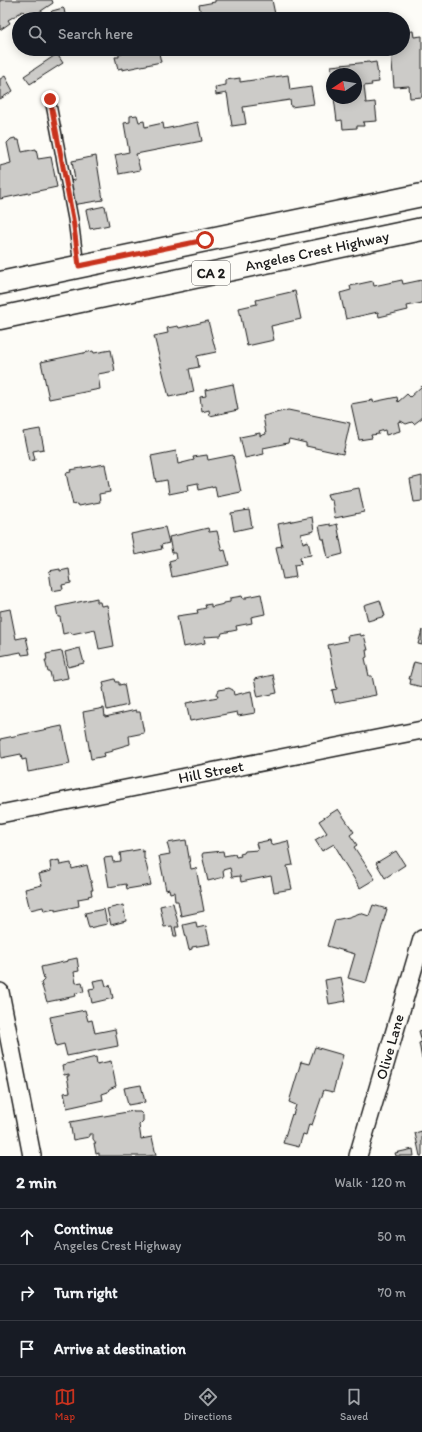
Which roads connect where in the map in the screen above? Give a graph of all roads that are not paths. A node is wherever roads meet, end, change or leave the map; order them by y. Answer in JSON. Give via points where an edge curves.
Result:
{"nodes":[{"id":1,"x":50,"y":99,"type":"dead end"},
{"id":2,"x":422,"y":195,"type":"edge"},
{"id":3,"x":422,"y":228,"type":"edge"},
{"id":4,"x":79,"y":266,"type":"junction"},
{"id":5,"x":0,"y":283,"type":"edge"},
{"id":6,"x":0,"y":318,"type":"edge"},
{"id":7,"x":422,"y":730,"type":"edge"},
{"id":8,"x":0,"y":814,"type":"edge"},
{"id":9,"x":422,"y":939,"type":"edge"},
{"id":10,"x":416,"y":980,"type":"edge"},
{"id":11,"x":0,"y":992,"type":"edge"},
{"id":12,"x":32,"y":1156,"type":"edge"},
{"id":13,"x":358,"y":1156,"type":"edge"}],
"edges":[{"from":1,"to":4,"type":"lane","via":[[73,219]]},
{"from":2,"to":4,"type":"main road","number":"CA 2"},
{"from":3,"to":6,"type":"main road","name":"Angeles Crest Highway","number":"CA 2"},
{"from":4,"to":5,"type":"main road","number":"CA 2"},
{"from":7,"to":8,"type":"street","name":"Hill Street"},
{"from":9,"to":10,"type":"street","name":"Olive Lane"},
{"from":10,"to":13,"type":"street","name":"Olive Lane"},
{"from":11,"to":12,"type":"street"}]}
